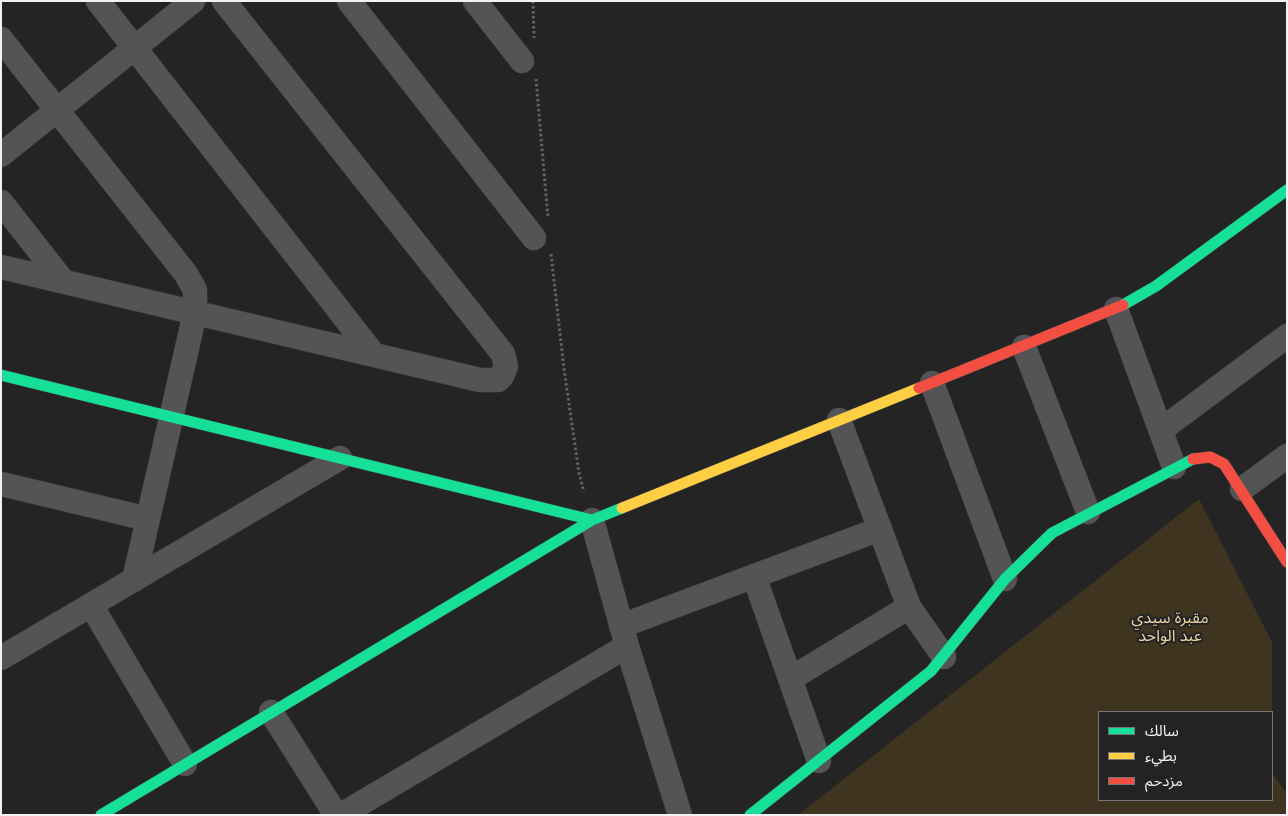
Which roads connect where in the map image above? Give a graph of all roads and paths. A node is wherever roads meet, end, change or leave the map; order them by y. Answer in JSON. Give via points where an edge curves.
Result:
{"nodes":[{"id":1,"x":98,"y":1,"type":"edge"},
{"id":2,"x":193,"y":1,"type":"edge"},
{"id":3,"x":224,"y":1,"type":"edge"},
{"id":4,"x":348,"y":1,"type":"edge"},
{"id":5,"x":475,"y":1,"type":"edge"},
{"id":6,"x":533,"y":1,"type":"edge"},
{"id":7,"x":1,"y":39,"type":"edge"},
{"id":8,"x":534,"y":40,"type":"dead end"},
{"id":9,"x":135,"y":48,"type":"junction"},
{"id":10,"x":528,"y":65,"type":"joint"},
{"id":11,"x":57,"y":110,"type":"junction"},
{"id":12,"x":1,"y":155,"type":"edge"},
{"id":13,"x":1287,"y":190,"type":"edge"},
{"id":14,"x":1,"y":202,"type":"edge"},
{"id":15,"x":544,"y":235,"type":"junction"},
{"id":16,"x":1,"y":267,"type":"edge"},
{"id":17,"x":63,"y":281,"type":"junction"},
{"id":18,"x":1116,"y":309,"type":"junction"},
{"id":19,"x":195,"y":313,"type":"junction"},
{"id":20,"x":1287,"y":336,"type":"edge"},
{"id":21,"x":1024,"y":347,"type":"junction"},
{"id":22,"x":374,"y":355,"type":"junction"},
{"id":23,"x":1,"y":375,"type":"edge"},
{"id":24,"x":932,"y":383,"type":"junction"},
{"id":25,"x":171,"y":417,"type":"junction"},
{"id":26,"x":839,"y":420,"type":"junction"},
{"id":27,"x":1161,"y":430,"type":"junction"},
{"id":28,"x":1287,"y":456,"type":"edge"},
{"id":29,"x":340,"y":458,"type":"junction"},
{"id":30,"x":1174,"y":467,"type":"junction"},
{"id":31,"x":1,"y":484,"type":"edge"},
{"id":32,"x":1242,"y":489,"type":"junction"},
{"id":33,"x":1088,"y":512,"type":"junction"},
{"id":34,"x":148,"y":519,"type":"junction"},
{"id":35,"x":592,"y":520,"type":"junction"},
{"id":36,"x":880,"y":529,"type":"junction"},
{"id":37,"x":1287,"y":562,"type":"edge"},
{"id":38,"x":754,"y":576,"type":"junction"},
{"id":39,"x":134,"y":580,"type":"junction"},
{"id":40,"x":1005,"y":580,"type":"junction"},
{"id":41,"x":91,"y":605,"type":"junction"},
{"id":42,"x":909,"y":606,"type":"junction"},
{"id":43,"x":624,"y":636,"type":"junction"},
{"id":44,"x":944,"y":657,"type":"junction"},
{"id":45,"x":1,"y":658,"type":"edge"},
{"id":46,"x":790,"y":679,"type":"junction"},
{"id":47,"x":271,"y":712,"type":"junction"},
{"id":48,"x":819,"y":762,"type":"junction"},
{"id":49,"x":185,"y":764,"type":"junction"},
{"id":50,"x":101,"y":815,"type":"edge"},
{"id":51,"x":336,"y":815,"type":"edge"},
{"id":52,"x":340,"y":815,"type":"edge"},
{"id":53,"x":680,"y":815,"type":"edge"},
{"id":54,"x":750,"y":815,"type":"edge"}],
"edges":[{"from":1,"to":9,"type":"street"},
{"from":2,"to":9,"type":"street"},
{"from":3,"to":22,"type":"street","via":[[503,354],[506,366],[502,376],[490,382]]},
{"from":4,"to":15,"type":"street"},
{"from":5,"to":10,"type":"street"},
{"from":6,"to":8,"type":"path"},
{"from":7,"to":11,"type":"street"},
{"from":9,"to":11,"type":"street"},
{"from":9,"to":22,"type":"street"},
{"from":10,"to":15,"type":"path"},
{"from":11,"to":12,"type":"street"},
{"from":11,"to":19,"type":"street","via":[[186,274],[195,290]]},
{"from":13,"to":18,"type":"street","via":[[1156,286]]},
{"from":14,"to":17,"type":"street"},
{"from":15,"to":35,"type":"path","via":[[579,473]]},
{"from":16,"to":17,"type":"street"},
{"from":17,"to":19,"type":"street"},
{"from":18,"to":21,"type":"street"},
{"from":18,"to":27,"type":"street"},
{"from":19,"to":22,"type":"street"},
{"from":19,"to":25,"type":"street"},
{"from":20,"to":27,"type":"street"},
{"from":21,"to":24,"type":"street"},
{"from":21,"to":33,"type":"street"},
{"from":23,"to":25,"type":"street"},
{"from":24,"to":26,"type":"street"},
{"from":24,"to":40,"type":"street"},
{"from":25,"to":29,"type":"street"},
{"from":25,"to":34,"type":"street"},
{"from":26,"to":35,"type":"street"},
{"from":26,"to":36,"type":"street"},
{"from":27,"to":30,"type":"street"},
{"from":28,"to":32,"type":"street"},
{"from":29,"to":35,"type":"street"},
{"from":29,"to":39,"type":"street"},
{"from":30,"to":32,"type":"street","via":[[1200,457],[1217,460],[1230,470]]},
{"from":30,"to":33,"type":"street"},
{"from":31,"to":34,"type":"street"},
{"from":32,"to":37,"type":"street"},
{"from":33,"to":40,"type":"street","via":[[1052,532]]},
{"from":34,"to":39,"type":"street"},
{"from":35,"to":43,"type":"street"},
{"from":35,"to":47,"type":"street"},
{"from":36,"to":38,"type":"street"},
{"from":36,"to":42,"type":"street"},
{"from":38,"to":43,"type":"street"},
{"from":38,"to":46,"type":"street"},
{"from":39,"to":41,"type":"street"},
{"from":40,"to":44,"type":"street"},
{"from":41,"to":45,"type":"street"},
{"from":41,"to":49,"type":"street"},
{"from":42,"to":44,"type":"street"},
{"from":42,"to":46,"type":"street"},
{"from":43,"to":52,"type":"street"},
{"from":43,"to":53,"type":"street"},
{"from":44,"to":48,"type":"street"},
{"from":46,"to":48,"type":"street"},
{"from":47,"to":49,"type":"street"},
{"from":47,"to":51,"type":"street"},
{"from":48,"to":54,"type":"street"},
{"from":49,"to":50,"type":"street"}]}
